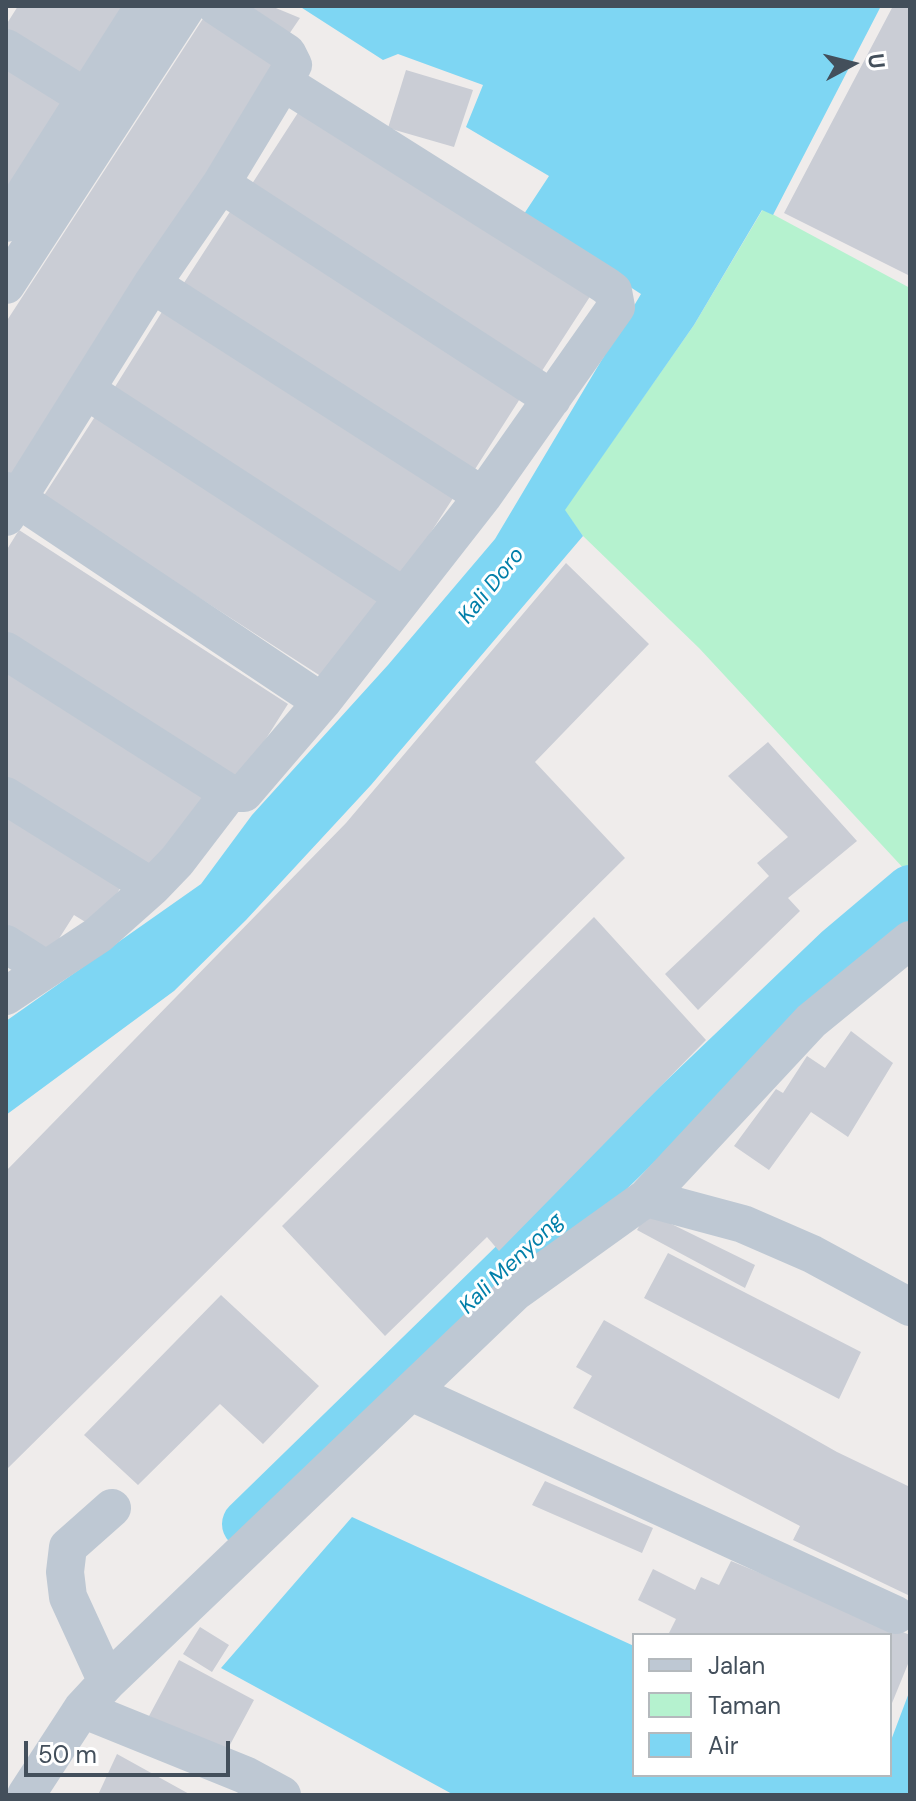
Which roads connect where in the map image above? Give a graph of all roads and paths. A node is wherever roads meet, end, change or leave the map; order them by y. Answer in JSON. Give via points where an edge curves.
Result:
{"nodes":[{"id":1,"x":144,"y":6,"type":"edge"},
{"id":2,"x":187,"y":6,"type":"edge"},
{"id":3,"x":216,"y":6,"type":"edge"},
{"id":4,"x":6,"y":48,"type":"edge"},
{"id":5,"x":283,"y":82,"type":"junction"},
{"id":6,"x":85,"y":97,"type":"junction"},
{"id":7,"x":221,"y":184,"type":"junction"},
{"id":8,"x":6,"y":223,"type":"edge"},
{"id":9,"x":152,"y":284,"type":"junction"},
{"id":10,"x":6,"y":285,"type":"edge"},
{"id":11,"x":86,"y":390,"type":"junction"},
{"id":12,"x":552,"y":399,"type":"junction"},
{"id":13,"x":483,"y":496,"type":"junction"},
{"id":14,"x":10,"y":502,"type":"edge"},
{"id":15,"x":403,"y":596,"type":"junction"},
{"id":16,"x":6,"y":651,"type":"edge"},
{"id":17,"x":322,"y":702,"type":"junction"},
{"id":18,"x":229,"y":793,"type":"junction"},
{"id":19,"x":6,"y":796,"type":"edge"},
{"id":20,"x":152,"y":887,"type":"junction"},
{"id":21,"x":910,"y":940,"type":"edge"},
{"id":22,"x":6,"y":944,"type":"edge"},
{"id":23,"x":44,"y":968,"type":"junction"},
{"id":24,"x":6,"y":996,"type":"edge"},
{"id":25,"x":646,"y":1198,"type":"junction"},
{"id":26,"x":910,"y":1307,"type":"edge"},
{"id":27,"x":411,"y":1392,"type":"junction"},
{"id":28,"x":112,"y":1508,"type":"dead end"},
{"id":29,"x":896,"y":1615,"type":"dead end"},
{"id":30,"x":95,"y":1695,"type":"junction"},
{"id":31,"x":26,"y":1795,"type":"edge"},
{"id":32,"x":282,"y":1795,"type":"edge"}],
"edges":[{"from":1,"to":6,"type":"street"},
{"from":2,"to":10,"type":"street"},
{"from":3,"to":5,"type":"street","via":[[292,59]]},
{"from":4,"to":6,"type":"street"},
{"from":5,"to":7,"type":"street"},
{"from":5,"to":12,"type":"street","via":[[613,291],[615,309]]},
{"from":6,"to":8,"type":"street"},
{"from":7,"to":9,"type":"street"},
{"from":7,"to":12,"type":"street"},
{"from":9,"to":11,"type":"street"},
{"from":9,"to":13,"type":"street"},
{"from":11,"to":14,"type":"street"},
{"from":11,"to":15,"type":"street"},
{"from":12,"to":13,"type":"street"},
{"from":13,"to":15,"type":"street"},
{"from":14,"to":17,"type":"street"},
{"from":15,"to":17,"type":"street"},
{"from":16,"to":18,"type":"street"},
{"from":17,"to":18,"type":"street","via":[[244,793]]},
{"from":18,"to":20,"type":"street"},
{"from":19,"to":20,"type":"street"},
{"from":20,"to":23,"type":"street","via":[[98,935]]},
{"from":21,"to":25,"type":"street","via":[[811,1021]]},
{"from":22,"to":23,"type":"street"},
{"from":23,"to":24,"type":"street"},
{"from":25,"to":26,"type":"street","via":[[743,1224]]},
{"from":25,"to":27,"type":"street","via":[[515,1292]]},
{"from":27,"to":29,"type":"street"},
{"from":27,"to":30,"type":"street"},
{"from":28,"to":30,"type":"street","via":[[68,1547],[65,1572]]},
{"from":30,"to":31,"type":"street"},
{"from":30,"to":32,"type":"street"}]}
